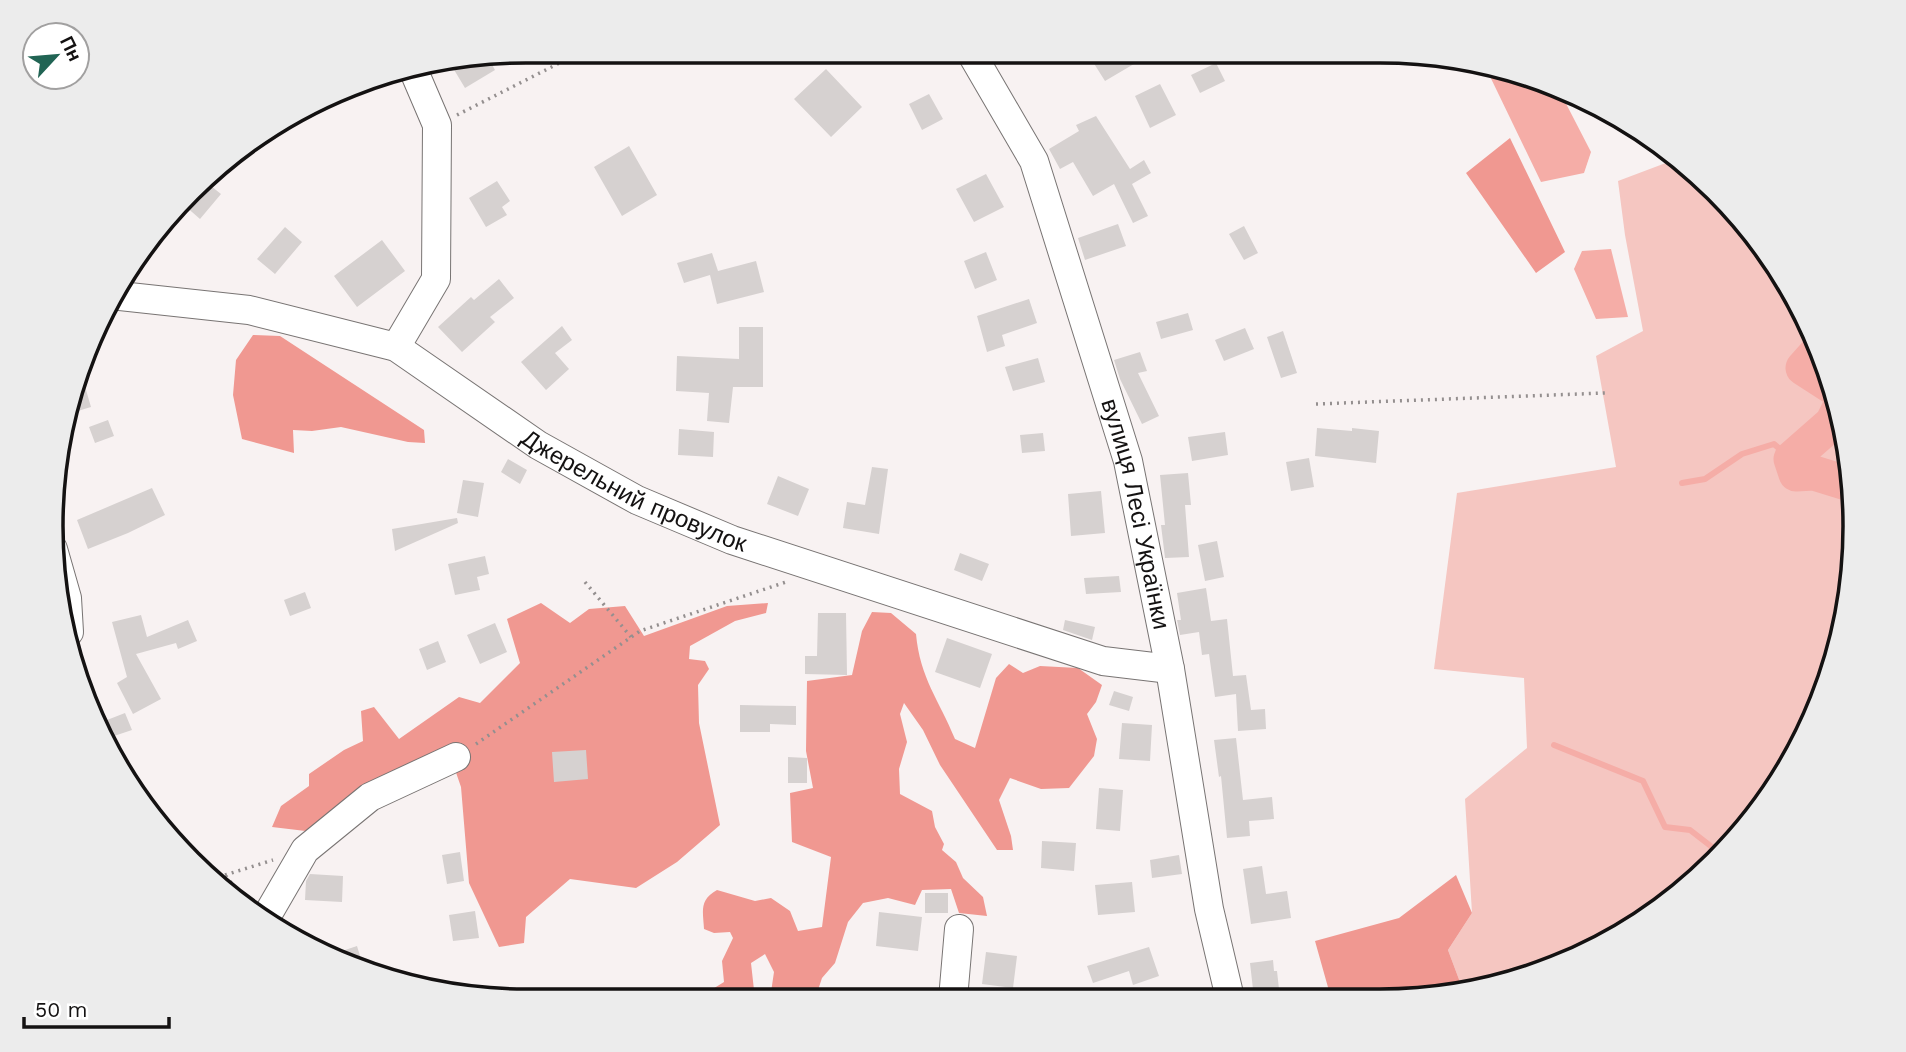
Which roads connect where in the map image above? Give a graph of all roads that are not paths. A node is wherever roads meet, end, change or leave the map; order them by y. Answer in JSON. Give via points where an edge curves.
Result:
{"nodes":[{"id":1,"x":977,"y":63,"type":"edge"},
{"id":2,"x":417,"y":76,"type":"edge"},
{"id":3,"x":124,"y":296,"type":"edge"},
{"id":4,"x":396,"y":347,"type":"junction"},
{"id":5,"x":1170,"y":669,"type":"junction"},
{"id":6,"x":456,"y":757,"type":"road end"},
{"id":7,"x":269,"y":911,"type":"edge"},
{"id":8,"x":959,"y":929,"type":"dead end"},
{"id":9,"x":954,"y":989,"type":"edge"},
{"id":10,"x":1228,"y":989,"type":"edge"}],
"edges":[{"from":1,"to":5,"type":"street","name":"вулиця Лесі Українки","via":[[1034,161],[1128,461]]},
{"from":2,"to":4,"type":"street","via":[[437,125],[436,279]]},
{"from":3,"to":4,"type":"street","name":"Джерельний провулок","via":[[249,310]]},
{"from":4,"to":5,"type":"street","name":"Джерельний провулок","via":[[538,444],[637,500],[732,540],[1103,661]]},
{"from":5,"to":10,"type":"street","name":"вулиця Лесі Українки","via":[[1209,909]]},
{"from":6,"to":7,"type":"street","via":[[370,797],[305,850]]},
{"from":8,"to":9,"type":"street"}]}
